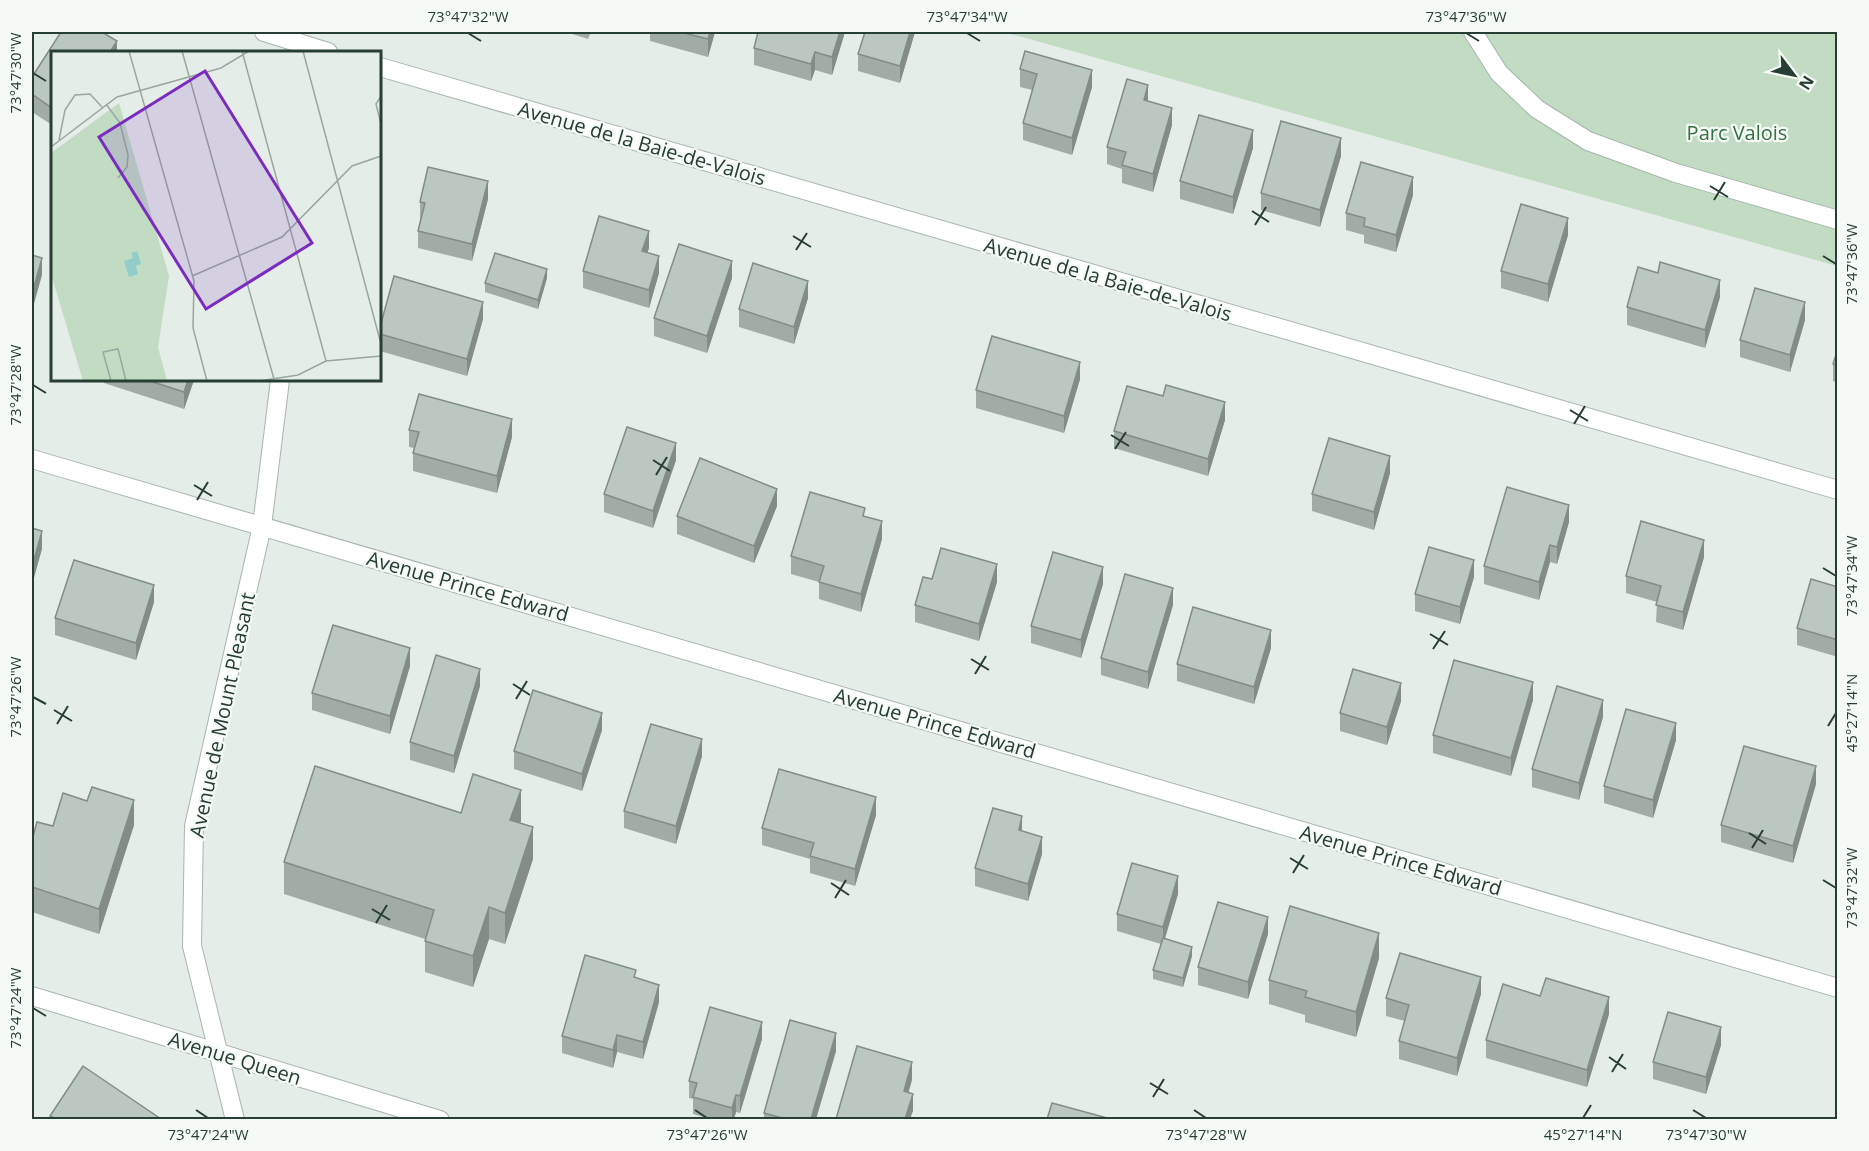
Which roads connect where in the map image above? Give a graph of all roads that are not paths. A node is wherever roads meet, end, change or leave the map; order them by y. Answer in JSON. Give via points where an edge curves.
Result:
{"nodes":[{"id":1,"x":264,"y":32,"type":"edge"},
{"id":2,"x":1473,"y":32,"type":"edge"},
{"id":3,"x":322,"y":51,"type":"edge"},
{"id":4,"x":381,"y":67,"type":"edge"},
{"id":5,"x":1838,"y":220,"type":"edge"},
{"id":6,"x":280,"y":381,"type":"edge"},
{"id":7,"x":32,"y":459,"type":"edge"},
{"id":8,"x":1838,"y":490,"type":"edge"},
{"id":9,"x":262,"y":526,"type":"junction"},
{"id":10,"x":1838,"y":988,"type":"edge"},
{"id":11,"x":32,"y":996,"type":"edge"},
{"id":12,"x":218,"y":1053,"type":"junction"},
{"id":13,"x":236,"y":1119,"type":"edge"},
{"id":14,"x":440,"y":1119,"type":"edge"}],
"edges":[{"from":1,"to":3,"type":"street"},
{"from":2,"to":5,"type":"street","via":[[1499,73],[1529,102],[1588,141],[1676,173]]},
{"from":4,"to":8,"type":"street","name":"Avenue de la Baie-de-Valois"},
{"from":6,"to":9,"type":"street","name":"Avenue de Mount Pleasant"},
{"from":7,"to":9,"type":"street","name":"Avenue Prince Edward"},
{"from":9,"to":10,"type":"street","name":"Avenue Prince Edward"},
{"from":9,"to":12,"type":"street","name":"Avenue de Mount Pleasant","via":[[194,826],[192,946]]},
{"from":11,"to":12,"type":"street","name":"Avenue Queen"},
{"from":12,"to":13,"type":"street","name":"Avenue de Mount Pleasant"},
{"from":12,"to":14,"type":"street","name":"Avenue Queen"}]}
